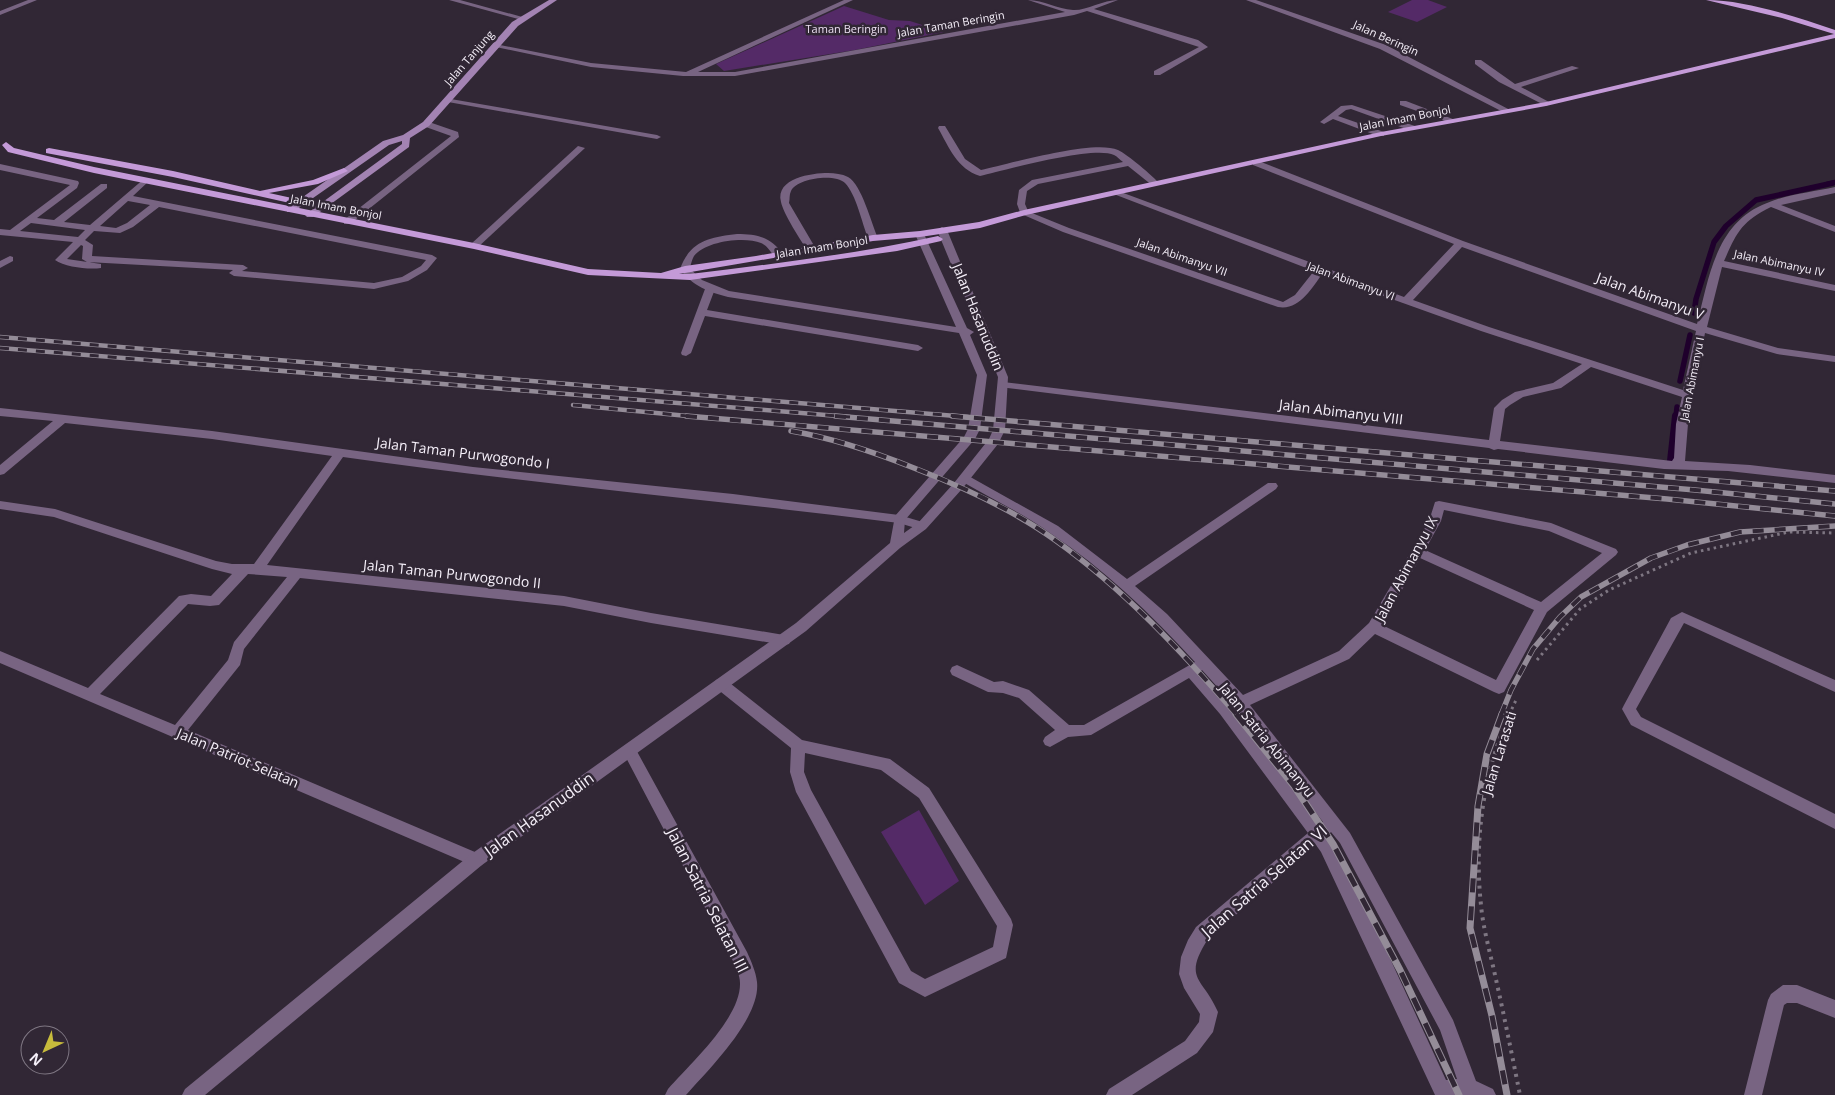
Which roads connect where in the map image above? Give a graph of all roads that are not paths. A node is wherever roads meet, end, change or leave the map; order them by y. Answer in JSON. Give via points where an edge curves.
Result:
{"nodes":[{"id":1,"x":34,"y":0,"type":"edge"},
{"id":2,"x":452,"y":0,"type":"edge"},
{"id":3,"x":554,"y":0,"type":"edge"},
{"id":4,"x":850,"y":0,"type":"edge"},
{"id":5,"x":1030,"y":0,"type":"edge"},
{"id":6,"x":1115,"y":0,"type":"edge"},
{"id":7,"x":1249,"y":0,"type":"edge"},
{"id":8,"x":1709,"y":0,"type":"edge"},
{"id":9,"x":1088,"y":9,"type":"junction"},
{"id":10,"x":0,"y":13,"type":"edge"},
{"id":11,"x":1074,"y":13,"type":"junction"},
{"id":12,"x":522,"y":18,"type":"junction"},
{"id":13,"x":1835,"y":32,"type":"edge"},
{"id":14,"x":1835,"y":36,"type":"edge"},
{"id":15,"x":495,"y":46,"type":"junction"},
{"id":16,"x":1478,"y":62,"type":"dead end"},
{"id":17,"x":1575,"y":68,"type":"dead end"},
{"id":18,"x":1157,"y":73,"type":"dead end"},
{"id":19,"x":683,"y":74,"type":"junction"},
{"id":20,"x":1514,"y":87,"type":"junction"},
{"id":21,"x":448,"y":100,"type":"junction"},
{"id":22,"x":1402,"y":103,"type":"dead end"},
{"id":23,"x":1546,"y":104,"type":"junction"},
{"id":24,"x":1508,"y":111,"type":"junction"},
{"id":25,"x":1331,"y":116,"type":"junction"},
{"id":26,"x":1454,"y":121,"type":"junction"},
{"id":27,"x":1324,"y":122,"type":"dead end"},
{"id":28,"x":426,"y":124,"type":"junction"},
{"id":29,"x":942,"y":128,"type":"dead end"},
{"id":30,"x":1412,"y":128,"type":"junction"},
{"id":31,"x":1381,"y":134,"type":"junction"},
{"id":32,"x":406,"y":137,"type":"junction"},
{"id":33,"x":657,"y":137,"type":"dead end"},
{"id":34,"x":2,"y":146,"type":"edge"},
{"id":35,"x":581,"y":148,"type":"dead end"},
{"id":36,"x":1131,"y":163,"type":"junction"},
{"id":37,"x":1256,"y":163,"type":"junction"},
{"id":38,"x":0,"y":167,"type":"edge"},
{"id":39,"x":344,"y":171,"type":"junction"},
{"id":40,"x":145,"y":180,"type":"junction"},
{"id":41,"x":1156,"y":184,"type":"junction"},
{"id":42,"x":104,"y":186,"type":"dead end"},
{"id":43,"x":1835,"y":190,"type":"edge"},
{"id":44,"x":252,"y":192,"type":"junction"},
{"id":45,"x":1114,"y":193,"type":"junction"},
{"id":46,"x":127,"y":198,"type":"junction"},
{"id":47,"x":300,"y":203,"type":"junction"},
{"id":48,"x":157,"y":204,"type":"junction"},
{"id":49,"x":1771,"y":204,"type":"junction"},
{"id":50,"x":321,"y":207,"type":"junction"},
{"id":51,"x":290,"y":210,"type":"junction"},
{"id":52,"x":1024,"y":213,"type":"junction"},
{"id":53,"x":310,"y":215,"type":"junction"},
{"id":54,"x":30,"y":220,"type":"junction"},
{"id":55,"x":347,"y":222,"type":"junction"},
{"id":56,"x":56,"y":223,"type":"junction"},
{"id":57,"x":91,"y":229,"type":"junction"},
{"id":58,"x":1835,"y":229,"type":"edge"},
{"id":59,"x":0,"y":232,"type":"edge"},
{"id":60,"x":12,"y":234,"type":"junction"},
{"id":61,"x":944,"y":234,"type":"junction"},
{"id":62,"x":873,"y":238,"type":"junction"},
{"id":63,"x":922,"y":238,"type":"junction"},
{"id":64,"x":79,"y":240,"type":"junction"},
{"id":65,"x":1460,"y":243,"type":"junction"},
{"id":66,"x":474,"y":246,"type":"junction"},
{"id":67,"x":811,"y":249,"type":"junction"},
{"id":68,"x":778,"y":255,"type":"junction"},
{"id":69,"x":10,"y":259,"type":"dead end"},
{"id":70,"x":1718,"y":263,"type":"junction"},
{"id":71,"x":0,"y":265,"type":"edge"},
{"id":72,"x":190,"y":270,"type":"dead end"},
{"id":73,"x":1320,"y":270,"type":"junction"},
{"id":74,"x":234,"y":273,"type":"dead end"},
{"id":75,"x":688,"y":273,"type":"junction"},
{"id":76,"x":389,"y":284,"type":"junction"},
{"id":77,"x":1835,"y":288,"type":"edge"},
{"id":78,"x":710,"y":289,"type":"junction"},
{"id":79,"x":1406,"y":301,"type":"junction"},
{"id":80,"x":701,"y":312,"type":"junction"},
{"id":81,"x":1702,"y":329,"type":"junction"},
{"id":82,"x":964,"y":331,"type":"junction"},
{"id":83,"x":984,"y":335,"type":"junction"},
{"id":84,"x":918,"y":348,"type":"dead end"},
{"id":85,"x":686,"y":353,"type":"dead end"},
{"id":86,"x":1835,"y":359,"type":"edge"},
{"id":87,"x":1590,"y":364,"type":"junction"},
{"id":88,"x":1003,"y":385,"type":"junction"},
{"id":89,"x":1687,"y":394,"type":"junction"},
{"id":90,"x":0,"y":412,"type":"edge"},
{"id":91,"x":64,"y":418,"type":"junction"},
{"id":92,"x":1494,"y":446,"type":"junction"},
{"id":93,"x":340,"y":453,"type":"junction"},
{"id":94,"x":1676,"y":464,"type":"junction"},
{"id":95,"x":0,"y":472,"type":"edge"},
{"id":96,"x":965,"y":478,"type":"junction"},
{"id":97,"x":1835,"y":479,"type":"edge"},
{"id":98,"x":1272,"y":486,"type":"dead end"},
{"id":99,"x":0,"y":505,"type":"edge"},
{"id":100,"x":899,"y":520,"type":"junction"},
{"id":101,"x":922,"y":526,"type":"junction"},
{"id":102,"x":896,"y":545,"type":"junction"},
{"id":103,"x":1418,"y":552,"type":"junction"},
{"id":104,"x":250,"y":569,"type":"junction"},
{"id":105,"x":297,"y":573,"type":"junction"},
{"id":106,"x":1126,"y":586,"type":"junction"},
{"id":107,"x":1542,"y":608,"type":"junction"},
{"id":108,"x":1374,"y":627,"type":"junction"},
{"id":109,"x":784,"y":640,"type":"junction"},
{"id":110,"x":0,"y":657,"type":"edge"},
{"id":111,"x":1203,"y":663,"type":"junction"},
{"id":112,"x":958,"y":671,"type":"dead end"},
{"id":113,"x":1191,"y":671,"type":"junction"},
{"id":114,"x":721,"y":684,"type":"junction"},
{"id":115,"x":1835,"y":686,"type":"edge"},
{"id":116,"x":91,"y":694,"type":"junction"},
{"id":117,"x":1240,"y":702,"type":"junction"},
{"id":118,"x":1225,"y":710,"type":"junction"},
{"id":119,"x":1066,"y":731,"type":"junction"},
{"id":120,"x":178,"y":732,"type":"junction"},
{"id":121,"x":1050,"y":741,"type":"dead end"},
{"id":122,"x":798,"y":745,"type":"junction"},
{"id":123,"x":629,"y":750,"type":"junction"},
{"id":124,"x":1332,"y":821,"type":"junction"},
{"id":125,"x":1835,"y":822,"type":"edge"},
{"id":126,"x":1318,"y":833,"type":"junction"},
{"id":127,"x":476,"y":860,"type":"junction"},
{"id":128,"x":1835,"y":1009,"type":"edge"},
{"id":129,"x":1469,"y":1086,"type":"junction"},
{"id":130,"x":1444,"y":1092,"type":"edge"},
{"id":131,"x":191,"y":1095,"type":"edge"},
{"id":132,"x":674,"y":1095,"type":"edge"},
{"id":133,"x":1114,"y":1095,"type":"edge"},
{"id":134,"x":1487,"y":1095,"type":"edge"},
{"id":135,"x":1753,"y":1095,"type":"edge"}],
"edges":[{"from":1,"to":10,"type":"street"},
{"from":2,"to":12,"type":"street"},
{"from":3,"to":12,"type":"main road","name":"Jalan Tanjung"},
{"from":4,"to":19,"type":"street","name":"Jalan Taman Beringin"},
{"from":5,"to":11,"type":"street"},
{"from":6,"to":9,"type":"street"},
{"from":7,"to":24,"type":"street","name":"Jalan Beringin","via":[[1383,47]]},
{"from":8,"to":13,"type":"main road","via":[[1784,16]]},
{"from":9,"to":11,"type":"street","name":"Jalan Taman Beringin"},
{"from":9,"to":18,"type":"street","via":[[1204,47]]},
{"from":11,"to":19,"type":"street","name":"Jalan Taman Beringin","via":[[734,74]]},
{"from":12,"to":15,"type":"main road","name":"Jalan Tanjung"},
{"from":14,"to":23,"type":"main road","name":"Jalan Imam Bonjol"},
{"from":15,"to":19,"type":"street","name":"Jalan Taman Beringin","via":[[592,65]]},
{"from":15,"to":21,"type":"main road","name":"Jalan Tanjung"},
{"from":16,"to":20,"type":"street"},
{"from":17,"to":20,"type":"street"},
{"from":20,"to":23,"type":"street"},
{"from":21,"to":28,"type":"main road","name":"Jalan Tanjung"},
{"from":21,"to":33,"type":"street"},
{"from":22,"to":26,"type":"street"},
{"from":23,"to":24,"type":"main road","name":"Jalan Imam Bonjol"},
{"from":24,"to":26,"type":"main road","name":"Jalan Imam Bonjol"},
{"from":25,"to":27,"type":"street"},
{"from":25,"to":30,"type":"street","via":[[1352,107]]},
{"from":25,"to":31,"type":"street"},
{"from":26,"to":30,"type":"main road","name":"Jalan Imam Bonjol"},
{"from":28,"to":32,"type":"main road","name":"Jalan Tanjung"},
{"from":28,"to":55,"type":"street","via":[[450,131],[455,137]]},
{"from":29,"to":36,"type":"street","via":[[964,163],[972,171],[980,173],[1103,149],[1116,152]]},
{"from":30,"to":31,"type":"main road","name":"Jalan Imam Bonjol"},
{"from":31,"to":37,"type":"main road","name":"Jalan Imam Bonjol"},
{"from":32,"to":39,"type":"main road","name":"Jalan Tanjung","via":[[386,143]]},
{"from":32,"to":50,"type":"main road","name":"Jalan Tanjung","via":[[406,145]]},
{"from":34,"to":40,"type":"main road","name":"Jalan Imam Bonjol"},
{"from":34,"to":44,"type":"main road","name":"Jalan Imam Bonjol","via":[[20,145]]},
{"from":35,"to":66,"type":"street"},
{"from":36,"to":41,"type":"street"},
{"from":36,"to":52,"type":"street","via":[[1035,182],[1023,190],[1021,204]]},
{"from":37,"to":41,"type":"main road","name":"Jalan Imam Bonjol"},
{"from":37,"to":65,"type":"street","name":"Jalan Abimanyu V"},
{"from":38,"to":54,"type":"street","via":[[75,183]]},
{"from":39,"to":44,"type":"main road","via":[[307,184]]},
{"from":39,"to":47,"type":"main road","name":"Jalan Tanjung"},
{"from":40,"to":46,"type":"street"},
{"from":40,"to":51,"type":"main road","name":"Jalan Imam Bonjol"},
{"from":41,"to":45,"type":"main road","name":"Jalan Imam Bonjol"},
{"from":42,"to":56,"type":"street"},
{"from":43,"to":49,"type":"street","name":"Jalan Abimanyu I"},
{"from":44,"to":47,"type":"main road","name":"Jalan Imam Bonjol"},
{"from":45,"to":52,"type":"main road","name":"Jalan Imam Bonjol"},
{"from":45,"to":73,"type":"street","name":"Jalan Abimanyu VI"},
{"from":46,"to":48,"type":"street"},
{"from":46,"to":57,"type":"street"},
{"from":47,"to":50,"type":"main road","name":"Jalan Imam Bonjol"},
{"from":47,"to":51,"type":"main road","name":"Jalan Tanjung"},
{"from":48,"to":57,"type":"street","via":[[117,231]]},
{"from":48,"to":76,"type":"street","via":[[432,258],[424,268]]},
{"from":49,"to":58,"type":"street"},
{"from":49,"to":70,"type":"street","name":"Jalan Abimanyu I","via":[[1750,214],[1734,230]]},
{"from":50,"to":53,"type":"main road","name":"Jalan Tanjung"},
{"from":51,"to":53,"type":"main road","name":"Jalan Imam Bonjol"},
{"from":52,"to":61,"type":"main road","name":"Jalan Imam Bonjol","via":[[972,230]]},
{"from":52,"to":73,"type":"street","name":"Jalan Abimanyu VII","via":[[1282,305],[1294,301]]},
{"from":53,"to":55,"type":"main road","name":"Jalan Imam Bonjol"},
{"from":54,"to":56,"type":"street"},
{"from":54,"to":60,"type":"street"},
{"from":55,"to":66,"type":"main road","name":"Jalan Imam Bonjol"},
{"from":56,"to":57,"type":"street"},
{"from":57,"to":64,"type":"street"},
{"from":59,"to":60,"type":"street"},
{"from":60,"to":64,"type":"street"},
{"from":61,"to":63,"type":"main road","name":"Jalan Imam Bonjol"},
{"from":61,"to":83,"type":"street","name":"Jalan Hasanuddin"},
{"from":62,"to":63,"type":"main road","name":"Jalan Imam Bonjol"},
{"from":62,"to":67,"type":"main road","name":"Jalan Imam Bonjol"},
{"from":62,"to":67,"type":"street","via":[[850,184],[838,175],[830,174],[799,181],[787,189],[785,195],[785,203]]},
{"from":63,"to":75,"type":"main road","name":"Jalan Imam Bonjol","via":[[896,248],[786,266]]},
{"from":63,"to":82,"type":"street","name":"Jalan Hasanuddin"},
{"from":64,"to":72,"type":"street","via":[[60,260],[84,265]]},
{"from":64,"to":76,"type":"street","via":[[88,245],[87,259],[318,274],[381,280]]},
{"from":65,"to":79,"type":"street"},
{"from":65,"to":81,"type":"street","name":"Jalan Abimanyu V"},
{"from":66,"to":75,"type":"main road","name":"Jalan Imam Bonjol","via":[[588,272],[630,275]]},
{"from":67,"to":68,"type":"main road","name":"Jalan Imam Bonjol"},
{"from":68,"to":75,"type":"main road","name":"Jalan Imam Bonjol"},
{"from":68,"to":75,"type":"street","via":[[774,247],[764,240],[742,236],[726,238],[704,245],[691,254]]},
{"from":69,"to":71,"type":"street"},
{"from":70,"to":77,"type":"street","name":"Jalan Abimanyu IV"},
{"from":70,"to":81,"type":"street","name":"Jalan Abimanyu I"},
{"from":73,"to":79,"type":"street","name":"Jalan Abimanyu VI"},
{"from":74,"to":76,"type":"street","via":[[374,286]]},
{"from":75,"to":78,"type":"street"},
{"from":78,"to":80,"type":"street"},
{"from":78,"to":82,"type":"street"},
{"from":79,"to":87,"type":"street","name":"Jalan Abimanyu VI"},
{"from":80,"to":84,"type":"street"},
{"from":80,"to":85,"type":"street"},
{"from":81,"to":86,"type":"street","name":"Jalan Abimanyu V","via":[[1777,351]]},
{"from":81,"to":89,"type":"street","name":"Jalan Abimanyu I"},
{"from":82,"to":83,"type":"street"},
{"from":82,"to":100,"type":"street","name":"Jalan Hasanuddin","via":[[982,375],[974,429],[969,439]]},
{"from":83,"to":88,"type":"street","name":"Jalan Hasanuddin","via":[[1003,376]]},
{"from":87,"to":89,"type":"street","name":"Jalan Abimanyu VI"},
{"from":87,"to":92,"type":"street","via":[[1560,384],[1526,391],[1503,404]]},
{"from":88,"to":92,"type":"street","name":"Jalan Abimanyu VIII"},
{"from":88,"to":96,"type":"street","name":"Jalan Hasanuddin","via":[[999,430],[994,442]]},
{"from":89,"to":94,"type":"street","name":"Jalan Abimanyu I","via":[[1680,459]]},
{"from":90,"to":91,"type":"street","name":"Jalan Taman Purwogondo I"},
{"from":91,"to":93,"type":"street","name":"Jalan Taman Purwogondo I"},
{"from":91,"to":95,"type":"street"},
{"from":92,"to":94,"type":"street","name":"Jalan Abimanyu VIII"},
{"from":93,"to":100,"type":"street","name":"Jalan Taman Purwogondo I"},
{"from":93,"to":104,"type":"street"},
{"from":94,"to":97,"type":"street","name":"Jalan Abimanyu VIII"},
{"from":96,"to":101,"type":"street","name":"Jalan Hasanuddin"},
{"from":96,"to":106,"type":"street","name":"Jalan Satria Abimanyu","via":[[1054,529]]},
{"from":98,"to":106,"type":"street"},
{"from":99,"to":104,"type":"street","name":"Jalan Taman Purwogondo II","via":[[55,514],[216,566]]},
{"from":100,"to":101,"type":"street","name":"Jalan Taman Purwogondo I"},
{"from":100,"to":102,"type":"street"},
{"from":101,"to":102,"type":"street","name":"Jalan Hasanuddin"},
{"from":102,"to":109,"type":"street","name":"Jalan Hasanuddin"},
{"from":103,"to":107,"type":"street"},
{"from":103,"to":107,"type":"street","name":"Jalan Abimanyu IX","via":[[1435,521],[1439,506],[1551,527],[1612,552]]},
{"from":103,"to":108,"type":"street","name":"Jalan Abimanyu IX"},
{"from":104,"to":105,"type":"street","name":"Jalan Taman Purwogondo II"},
{"from":104,"to":116,"type":"street","via":[[214,601],[184,600]]},
{"from":105,"to":109,"type":"street","name":"Jalan Taman Purwogondo II","via":[[564,601]]},
{"from":105,"to":120,"type":"street","via":[[239,646],[235,662]]},
{"from":106,"to":111,"type":"street","name":"Jalan Satria Abimanyu","via":[[1162,618]]},
{"from":107,"to":108,"type":"street","via":[[1499,688]]},
{"from":108,"to":117,"type":"street","name":"Jalan Abimanyu IX","via":[[1344,655]]},
{"from":109,"to":114,"type":"street","name":"Jalan Hasanuddin"},
{"from":110,"to":116,"type":"street","name":"Jalan Patriot Selatan"},
{"from":111,"to":113,"type":"street"},
{"from":111,"to":117,"type":"street","name":"Jalan Satria Abimanyu"},
{"from":112,"to":119,"type":"street","via":[[993,688],[1003,687],[1024,694]]},
{"from":113,"to":118,"type":"street"},
{"from":113,"to":119,"type":"street","via":[[1086,731]]},
{"from":114,"to":122,"type":"street"},
{"from":114,"to":123,"type":"street","name":"Jalan Hasanuddin"},
{"from":115,"to":125,"type":"street","via":[[1682,617],[1676,622],[1629,709],[1636,721]]},
{"from":116,"to":120,"type":"street","name":"Jalan Patriot Selatan"},
{"from":117,"to":118,"type":"street","name":"Jalan Abimanyu IX"},
{"from":117,"to":124,"type":"street","name":"Jalan Satria Abimanyu"},
{"from":118,"to":126,"type":"street"},
{"from":119,"to":121,"type":"street"},
{"from":120,"to":127,"type":"street","name":"Jalan Patriot Selatan"},
{"from":122,"to":122,"type":"street","via":[[884,764],[924,793],[1005,926],[1000,952],[925,988],[905,977],[804,792],[797,772]]},
{"from":123,"to":127,"type":"street","name":"Jalan Hasanuddin"},
{"from":123,"to":132,"type":"street","name":"Jalan Satria Selatan III","via":[[741,958],[749,984],[733,1027]]},
{"from":124,"to":126,"type":"street","name":"Jalan Satria Selatan VI"},
{"from":124,"to":129,"type":"street","name":"Jalan Satria Abimanyu","via":[[1345,838],[1447,1026]]},
{"from":126,"to":130,"type":"street"},
{"from":126,"to":133,"type":"street","name":"Jalan Satria Selatan VI","via":[[1202,933],[1190,951],[1186,964],[1188,981],[1209,1012],[1207,1026],[1198,1040]]},
{"from":127,"to":131,"type":"street","name":"Jalan Hasanuddin"},
{"from":128,"to":135,"type":"street","via":[[1798,994],[1783,994],[1776,1000]]},
{"from":129,"to":130,"type":"street"},
{"from":129,"to":134,"type":"street"}]}
